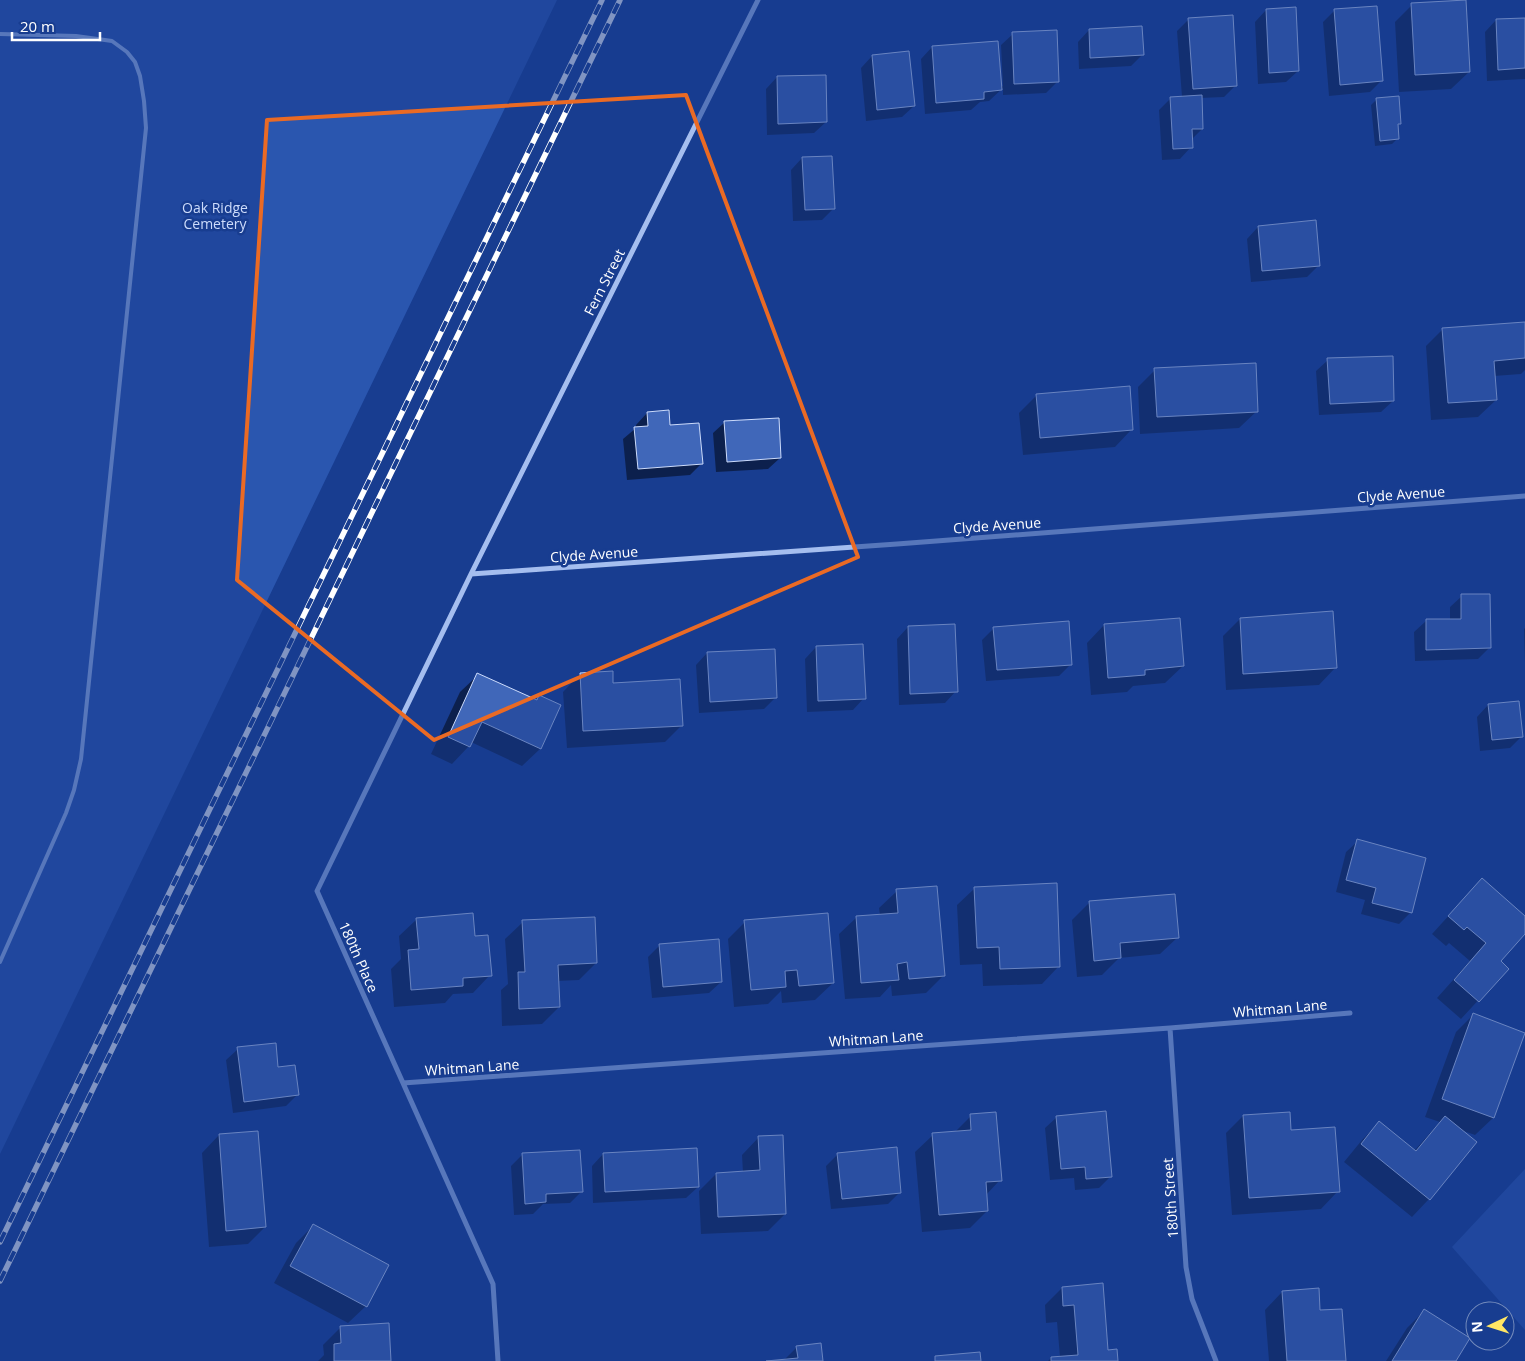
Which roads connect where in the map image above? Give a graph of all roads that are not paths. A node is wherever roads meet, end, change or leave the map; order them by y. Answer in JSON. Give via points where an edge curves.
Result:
{"nodes":[{"id":1,"x":758,"y":0,"type":"edge"},
{"id":2,"x":0,"y":34,"type":"edge"},
{"id":3,"x":1525,"y":496,"type":"edge"},
{"id":4,"x":471,"y":574,"type":"junction"},
{"id":5,"x":0,"y":962,"type":"edge"},
{"id":6,"x":1350,"y":1013,"type":"dead end"},
{"id":7,"x":1170,"y":1028,"type":"junction"},
{"id":8,"x":403,"y":1083,"type":"junction"},
{"id":9,"x":498,"y":1361,"type":"edge"},
{"id":10,"x":1216,"y":1361,"type":"edge"}],
"edges":[{"from":1,"to":4,"type":"street","name":"Fern Street"},
{"from":2,"to":5,"type":"lane","via":[[76,36],[112,41],[134,62],[140,76],[146,128],[81,758],[66,813]]},
{"from":3,"to":4,"type":"street","name":"Clyde Avenue"},
{"from":4,"to":8,"type":"street","name":"180th Place","via":[[317,891]]},
{"from":6,"to":7,"type":"street","name":"Whitman Lane"},
{"from":7,"to":8,"type":"street","name":"Whitman Lane"},
{"from":7,"to":10,"type":"street","name":"180th Street","via":[[1186,1268],[1192,1300]]},
{"from":8,"to":9,"type":"street","name":"180th Place","via":[[493,1284]]}]}
